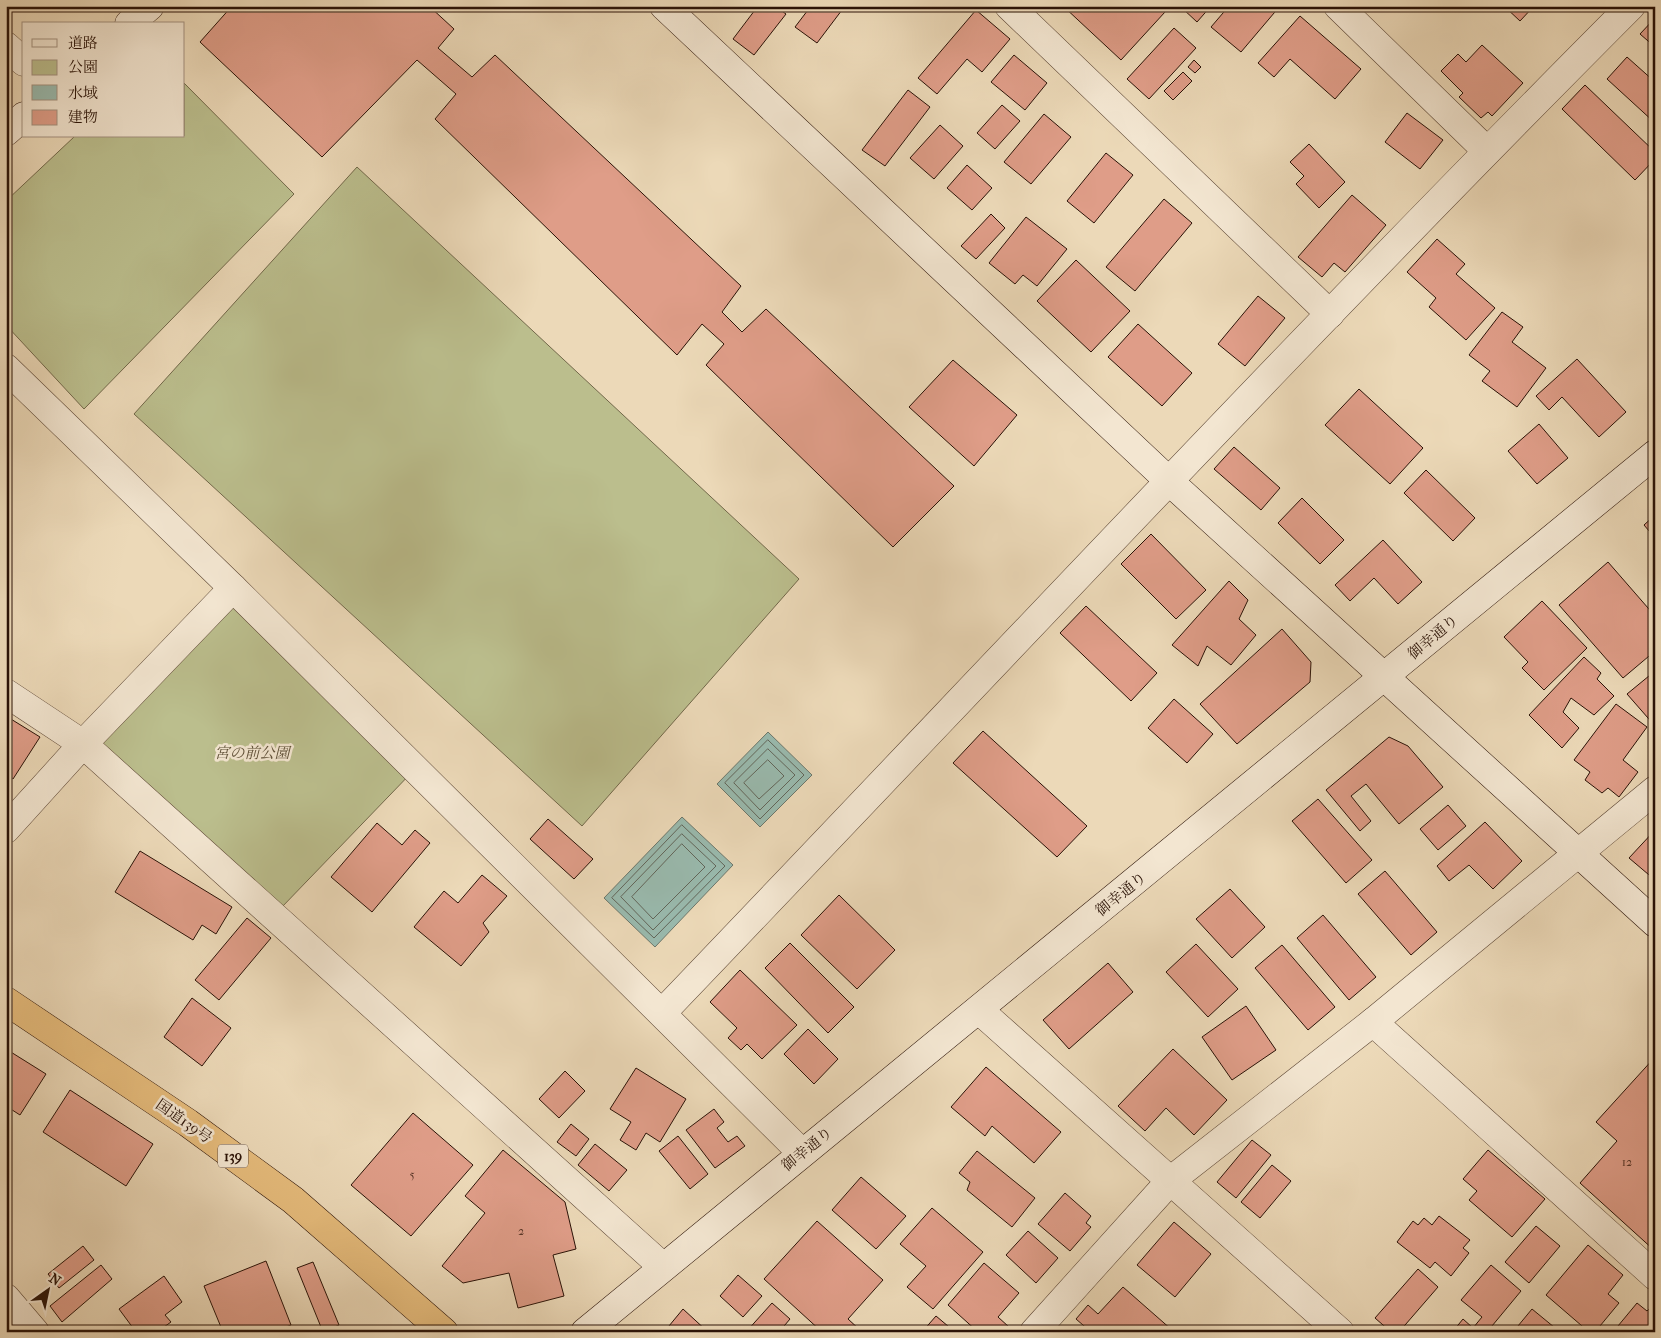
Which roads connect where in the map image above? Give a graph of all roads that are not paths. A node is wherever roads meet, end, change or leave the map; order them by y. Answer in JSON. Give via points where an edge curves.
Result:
{"nodes":[{"id":1,"x":150,"y":6,"type":"edge"},
{"id":2,"x":664,"y":6,"type":"edge"},
{"id":3,"x":1009,"y":6,"type":"edge"},
{"id":4,"x":1338,"y":6,"type":"edge"},
{"id":5,"x":1631,"y":6,"type":"edge"},
{"id":6,"x":132,"y":22,"type":"edge"},
{"id":7,"x":6,"y":46,"type":"edge"},
{"id":8,"x":22,"y":60,"type":"edge"},
{"id":9,"x":22,"y":118,"type":"edge"},
{"id":10,"x":6,"y":132,"type":"edge"},
{"id":11,"x":1487,"y":151,"type":"junction"},
{"id":12,"x":1330,"y":314,"type":"junction"},
{"id":13,"x":6,"y":368,"type":"edge"},
{"id":14,"x":1655,"y":454,"type":"edge"},
{"id":15,"x":1170,"y":482,"type":"junction"},
{"id":16,"x":233,"y":588,"type":"junction"},
{"id":17,"x":1384,"y":677,"type":"junction"},
{"id":18,"x":6,"y":693,"type":"edge"},
{"id":19,"x":83,"y":744,"type":"junction"},
{"id":20,"x":1655,"y":790,"type":"edge"},
{"id":21,"x":6,"y":829,"type":"edge"},
{"id":22,"x":1578,"y":855,"type":"junction"},
{"id":23,"x":1655,"y":924,"type":"edge"},
{"id":24,"x":6,"y":1001,"type":"edge"},
{"id":25,"x":979,"y":1010,"type":"junction"},
{"id":26,"x":662,"y":1013,"type":"junction"},
{"id":27,"x":1373,"y":1022,"type":"junction"},
{"id":28,"x":802,"y":1152,"type":"junction"},
{"id":29,"x":1170,"y":1181,"type":"junction"},
{"id":30,"x":663,"y":1267,"type":"junction"},
{"id":31,"x":1655,"y":1276,"type":"edge"},
{"id":32,"x":6,"y":1298,"type":"edge"},
{"id":33,"x":36,"y":1332,"type":"edge"},
{"id":34,"x":444,"y":1332,"type":"edge"},
{"id":35,"x":585,"y":1332,"type":"edge"},
{"id":36,"x":1034,"y":1332,"type":"edge"},
{"id":37,"x":1340,"y":1332,"type":"edge"}],
"edges":[{"from":1,"to":6,"type":"street"},
{"from":2,"to":15,"type":"street"},
{"from":3,"to":12,"type":"street"},
{"from":4,"to":11,"type":"street"},
{"from":5,"to":11,"type":"street"},
{"from":7,"to":8,"type":"street"},
{"from":9,"to":10,"type":"street"},
{"from":11,"to":12,"type":"street"},
{"from":12,"to":15,"type":"street"},
{"from":13,"to":16,"type":"street"},
{"from":14,"to":17,"type":"street","name":"御幸通り"},
{"from":15,"to":17,"type":"street"},
{"from":15,"to":26,"type":"street"},
{"from":16,"to":19,"type":"street"},
{"from":16,"to":26,"type":"street"},
{"from":17,"to":22,"type":"street"},
{"from":17,"to":25,"type":"street","name":"御幸通り"},
{"from":18,"to":19,"type":"street"},
{"from":19,"to":21,"type":"street"},
{"from":19,"to":30,"type":"street"},
{"from":20,"to":22,"type":"street"},
{"from":22,"to":23,"type":"street"},
{"from":22,"to":27,"type":"street"},
{"from":24,"to":34,"type":"highway","name":"国道139号","number":"139","via":[[188,1123],[292,1200]]},
{"from":25,"to":28,"type":"street","name":"御幸通り"},
{"from":25,"to":29,"type":"street"},
{"from":26,"to":28,"type":"street"},
{"from":27,"to":29,"type":"street"},
{"from":27,"to":31,"type":"street"},
{"from":28,"to":30,"type":"street","name":"御幸通り"},
{"from":29,"to":36,"type":"street"},
{"from":29,"to":37,"type":"street"},
{"from":30,"to":35,"type":"street","name":"御幸通り"},
{"from":32,"to":33,"type":"street"}]}
